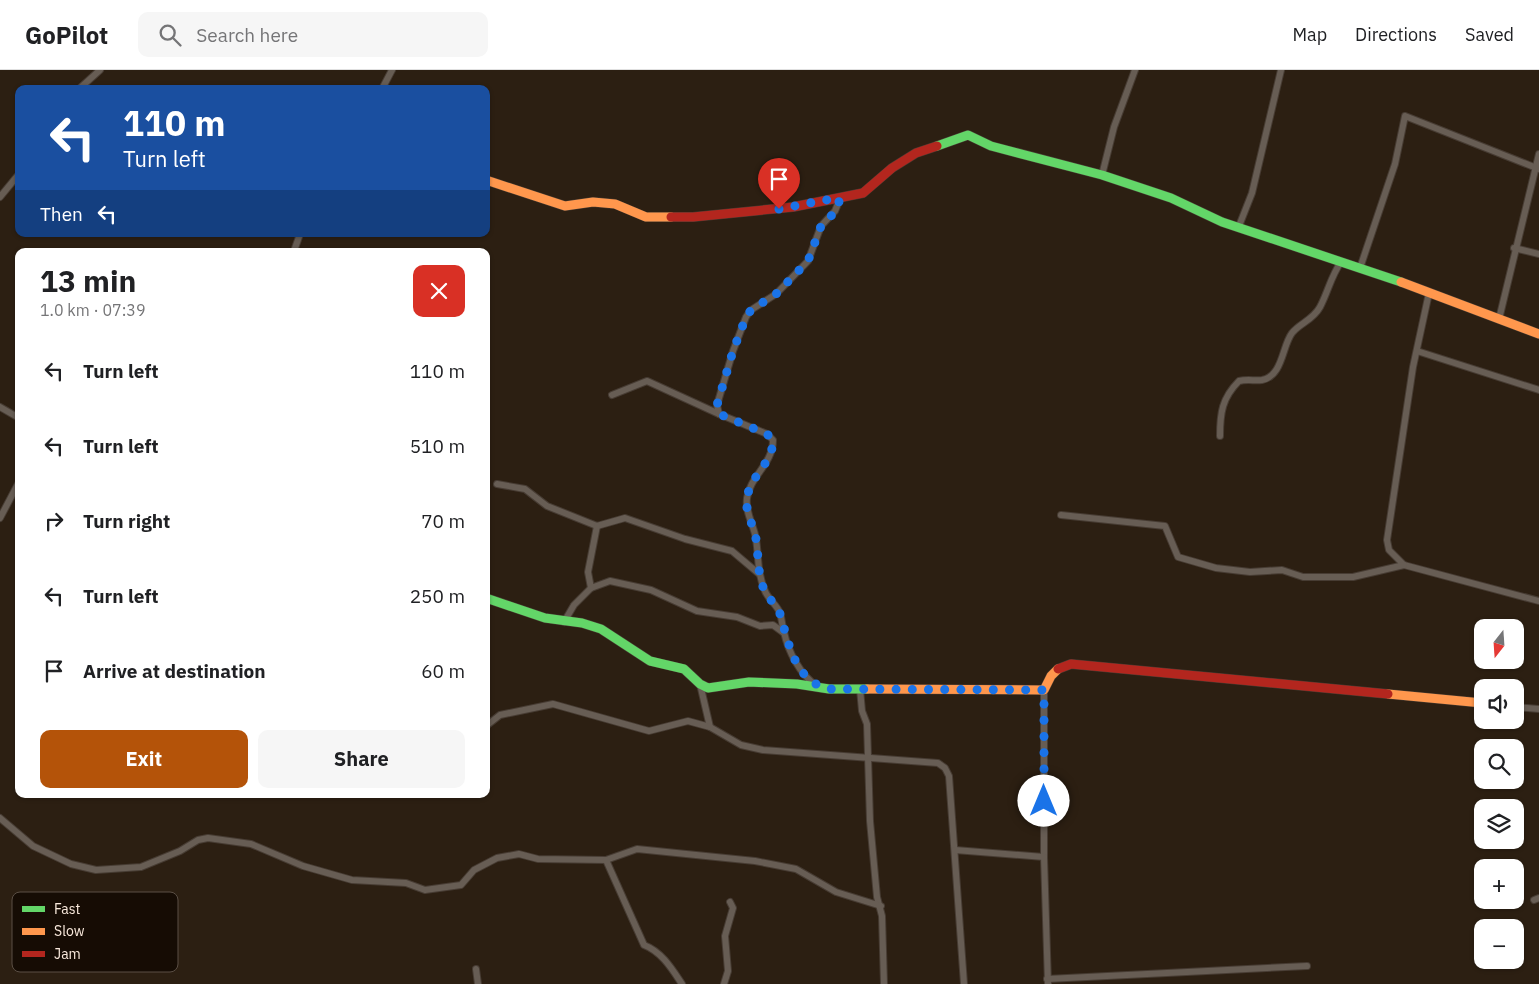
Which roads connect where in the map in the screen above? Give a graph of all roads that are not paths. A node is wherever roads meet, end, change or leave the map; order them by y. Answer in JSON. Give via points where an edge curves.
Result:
{"nodes":[{"id":1,"x":100,"y":70,"type":"edge"},
{"id":2,"x":392,"y":70,"type":"edge"},
{"id":3,"x":1135,"y":70,"type":"edge"},
{"id":4,"x":1281,"y":70,"type":"edge"},
{"id":5,"x":83,"y":85,"type":"edge"},
{"id":6,"x":384,"y":85,"type":"edge"},
{"id":7,"x":1539,"y":154,"type":"edge"},
{"id":8,"x":1537,"y":168,"type":"edge"},
{"id":9,"x":1102,"y":175,"type":"junction"},
{"id":10,"x":15,"y":179,"type":"edge"},
{"id":11,"x":490,"y":181,"type":"edge"},
{"id":12,"x":0,"y":197,"type":"edge"},
{"id":13,"x":840,"y":199,"type":"junction"},
{"id":14,"x":1239,"y":226,"type":"junction"},
{"id":15,"x":1514,"y":248,"type":"junction"},
{"id":16,"x":1539,"y":254,"type":"edge"},
{"id":17,"x":1341,"y":262,"type":"junction"},
{"id":18,"x":1360,"y":268,"type":"junction"},
{"id":19,"x":1429,"y":294,"type":"junction"},
{"id":20,"x":1499,"y":319,"type":"junction"},
{"id":21,"x":1539,"y":334,"type":"edge"},
{"id":22,"x":1417,"y":351,"type":"junction"},
{"id":23,"x":1539,"y":390,"type":"edge"},
{"id":24,"x":612,"y":395,"type":"dead end"},
{"id":25,"x":0,"y":407,"type":"edge"},
{"id":26,"x":719,"y":414,"type":"junction"},
{"id":27,"x":15,"y":416,"type":"edge"},
{"id":28,"x":1220,"y":436,"type":"dead end"},
{"id":29,"x":497,"y":484,"type":"dead end"},
{"id":30,"x":15,"y":490,"type":"edge"},
{"id":31,"x":1061,"y":515,"type":"dead end"},
{"id":32,"x":0,"y":518,"type":"edge"},
{"id":33,"x":597,"y":526,"type":"junction"},
{"id":34,"x":1404,"y":565,"type":"junction"},
{"id":35,"x":758,"y":573,"type":"junction"},
{"id":36,"x":591,"y":588,"type":"junction"},
{"id":37,"x":490,"y":599,"type":"edge"},
{"id":38,"x":1539,"y":601,"type":"edge"},
{"id":39,"x":564,"y":622,"type":"junction"},
{"id":40,"x":784,"y":633,"type":"junction"},
{"id":41,"x":700,"y":684,"type":"junction"},
{"id":42,"x":820,"y":687,"type":"junction"},
{"id":43,"x":860,"y":689,"type":"junction"},
{"id":44,"x":1044,"y":690,"type":"junction"},
{"id":45,"x":1474,"y":702,"type":"edge"},
{"id":46,"x":1524,"y":708,"type":"edge"},
{"id":47,"x":1539,"y":709,"type":"edge"},
{"id":48,"x":490,"y":723,"type":"edge"},
{"id":49,"x":710,"y":727,"type":"junction"},
{"id":50,"x":867,"y":757,"type":"junction"},
{"id":51,"x":0,"y":818,"type":"edge"},
{"id":52,"x":955,"y":850,"type":"junction"},
{"id":53,"x":1044,"y":857,"type":"junction"},
{"id":54,"x":606,"y":860,"type":"junction"},
{"id":55,"x":730,"y":902,"type":"dead end"},
{"id":56,"x":881,"y":906,"type":"junction"},
{"id":57,"x":1307,"y":966,"type":"dead end"},
{"id":58,"x":476,"y":969,"type":"dead end"},
{"id":59,"x":1047,"y":981,"type":"edge"},
{"id":60,"x":478,"y":984,"type":"edge"},
{"id":61,"x":682,"y":984,"type":"edge"},
{"id":62,"x":724,"y":984,"type":"edge"},
{"id":63,"x":884,"y":984,"type":"edge"},
{"id":64,"x":964,"y":984,"type":"edge"}],
"edges":[{"from":1,"to":5,"type":"street"},
{"from":2,"to":6,"type":"street"},
{"from":3,"to":9,"type":"street","via":[[1114,127]]},
{"from":4,"to":14,"type":"street","via":[[1252,193]]},
{"from":7,"to":8,"type":"street"},
{"from":8,"to":15,"type":"street"},
{"from":8,"to":18,"type":"street","via":[[1405,116],[1396,164]]},
{"from":9,"to":13,"type":"street","via":[[991,146],[968,135],[916,153],[863,193]]},
{"from":9,"to":14,"type":"street","via":[[1171,198],[1222,222]]},
{"from":10,"to":12,"type":"street"},
{"from":11,"to":13,"type":"street","via":[[565,206],[592,202],[615,204],[646,217],[750,212]]},
{"from":13,"to":26,"type":"street","via":[[835,212],[821,226],[808,261],[776,294],[751,310],[746,317],[721,389],[717,405]]},
{"from":14,"to":17,"type":"street"},
{"from":15,"to":16,"type":"street"},
{"from":15,"to":20,"type":"street"},
{"from":17,"to":18,"type":"street"},
{"from":17,"to":28,"type":"street","via":[[1332,275],[1320,307],[1308,322],[1293,332],[1272,375],[1263,380],[1239,381],[1231,388],[1220,412]]},
{"from":18,"to":19,"type":"street"},
{"from":19,"to":20,"type":"street"},
{"from":19,"to":22,"type":"street"},
{"from":20,"to":21,"type":"street"},
{"from":22,"to":23,"type":"street"},
{"from":22,"to":34,"type":"street","via":[[1388,540],[1389,550]]},
{"from":24,"to":26,"type":"street","via":[[647,380]]},
{"from":25,"to":27,"type":"street"},
{"from":26,"to":35,"type":"street","via":[[767,434],[773,440],[769,459],[752,482],[747,498],[747,512],[756,538]]},
{"from":29,"to":33,"type":"street","via":[[524,489],[547,506]]},
{"from":30,"to":32,"type":"street"},
{"from":31,"to":34,"type":"street","via":[[1165,526],[1178,557],[1216,568],[1250,572],[1282,570],[1303,577],[1353,577]]},
{"from":33,"to":35,"type":"street","via":[[625,518],[732,551]]},
{"from":33,"to":36,"type":"street","via":[[588,572]]},
{"from":34,"to":38,"type":"street"},
{"from":35,"to":40,"type":"street","via":[[766,594],[780,611]]},
{"from":36,"to":39,"type":"street","via":[[574,605]]},
{"from":36,"to":40,"type":"street","via":[[610,581],[651,590],[697,611],[737,617],[760,626],[773,626]]},
{"from":37,"to":39,"type":"street"},
{"from":39,"to":41,"type":"street","via":[[601,628],[650,661],[684,669]]},
{"from":40,"to":42,"type":"street","via":[[807,680]]},
{"from":41,"to":42,"type":"street","via":[[708,688],[749,682]]},
{"from":41,"to":49,"type":"street"},
{"from":42,"to":43,"type":"street"},
{"from":43,"to":44,"type":"street"},
{"from":43,"to":50,"type":"street","via":[[867,724]]},
{"from":44,"to":45,"type":"street","via":[[1058,668],[1071,664]]},
{"from":44,"to":53,"type":"street"},
{"from":46,"to":47,"type":"street"},
{"from":48,"to":49,"type":"street","via":[[500,715],[553,704],[649,731],[688,721]]},
{"from":49,"to":50,"type":"street","via":[[741,745],[763,750]]},
{"from":50,"to":52,"type":"street","via":[[938,763],[945,768],[949,776]]},
{"from":50,"to":56,"type":"street","via":[[877,896]]},
{"from":51,"to":54,"type":"street","via":[[34,846],[71,864],[96,870],[140,867],[208,838],[251,844],[333,876],[406,883],[425,890],[461,885],[474,870],[497,858],[519,854],[538,859]]},
{"from":52,"to":53,"type":"street"},
{"from":52,"to":64,"type":"street"},
{"from":53,"to":59,"type":"street"},
{"from":54,"to":56,"type":"street","via":[[637,849],[755,861],[796,869],[836,892]]},
{"from":54,"to":61,"type":"street","via":[[644,945],[667,962]]},
{"from":55,"to":62,"type":"street","via":[[733,908],[725,936],[728,971]]},
{"from":56,"to":63,"type":"street"},
{"from":57,"to":59,"type":"street"},
{"from":58,"to":60,"type":"street"}]}
